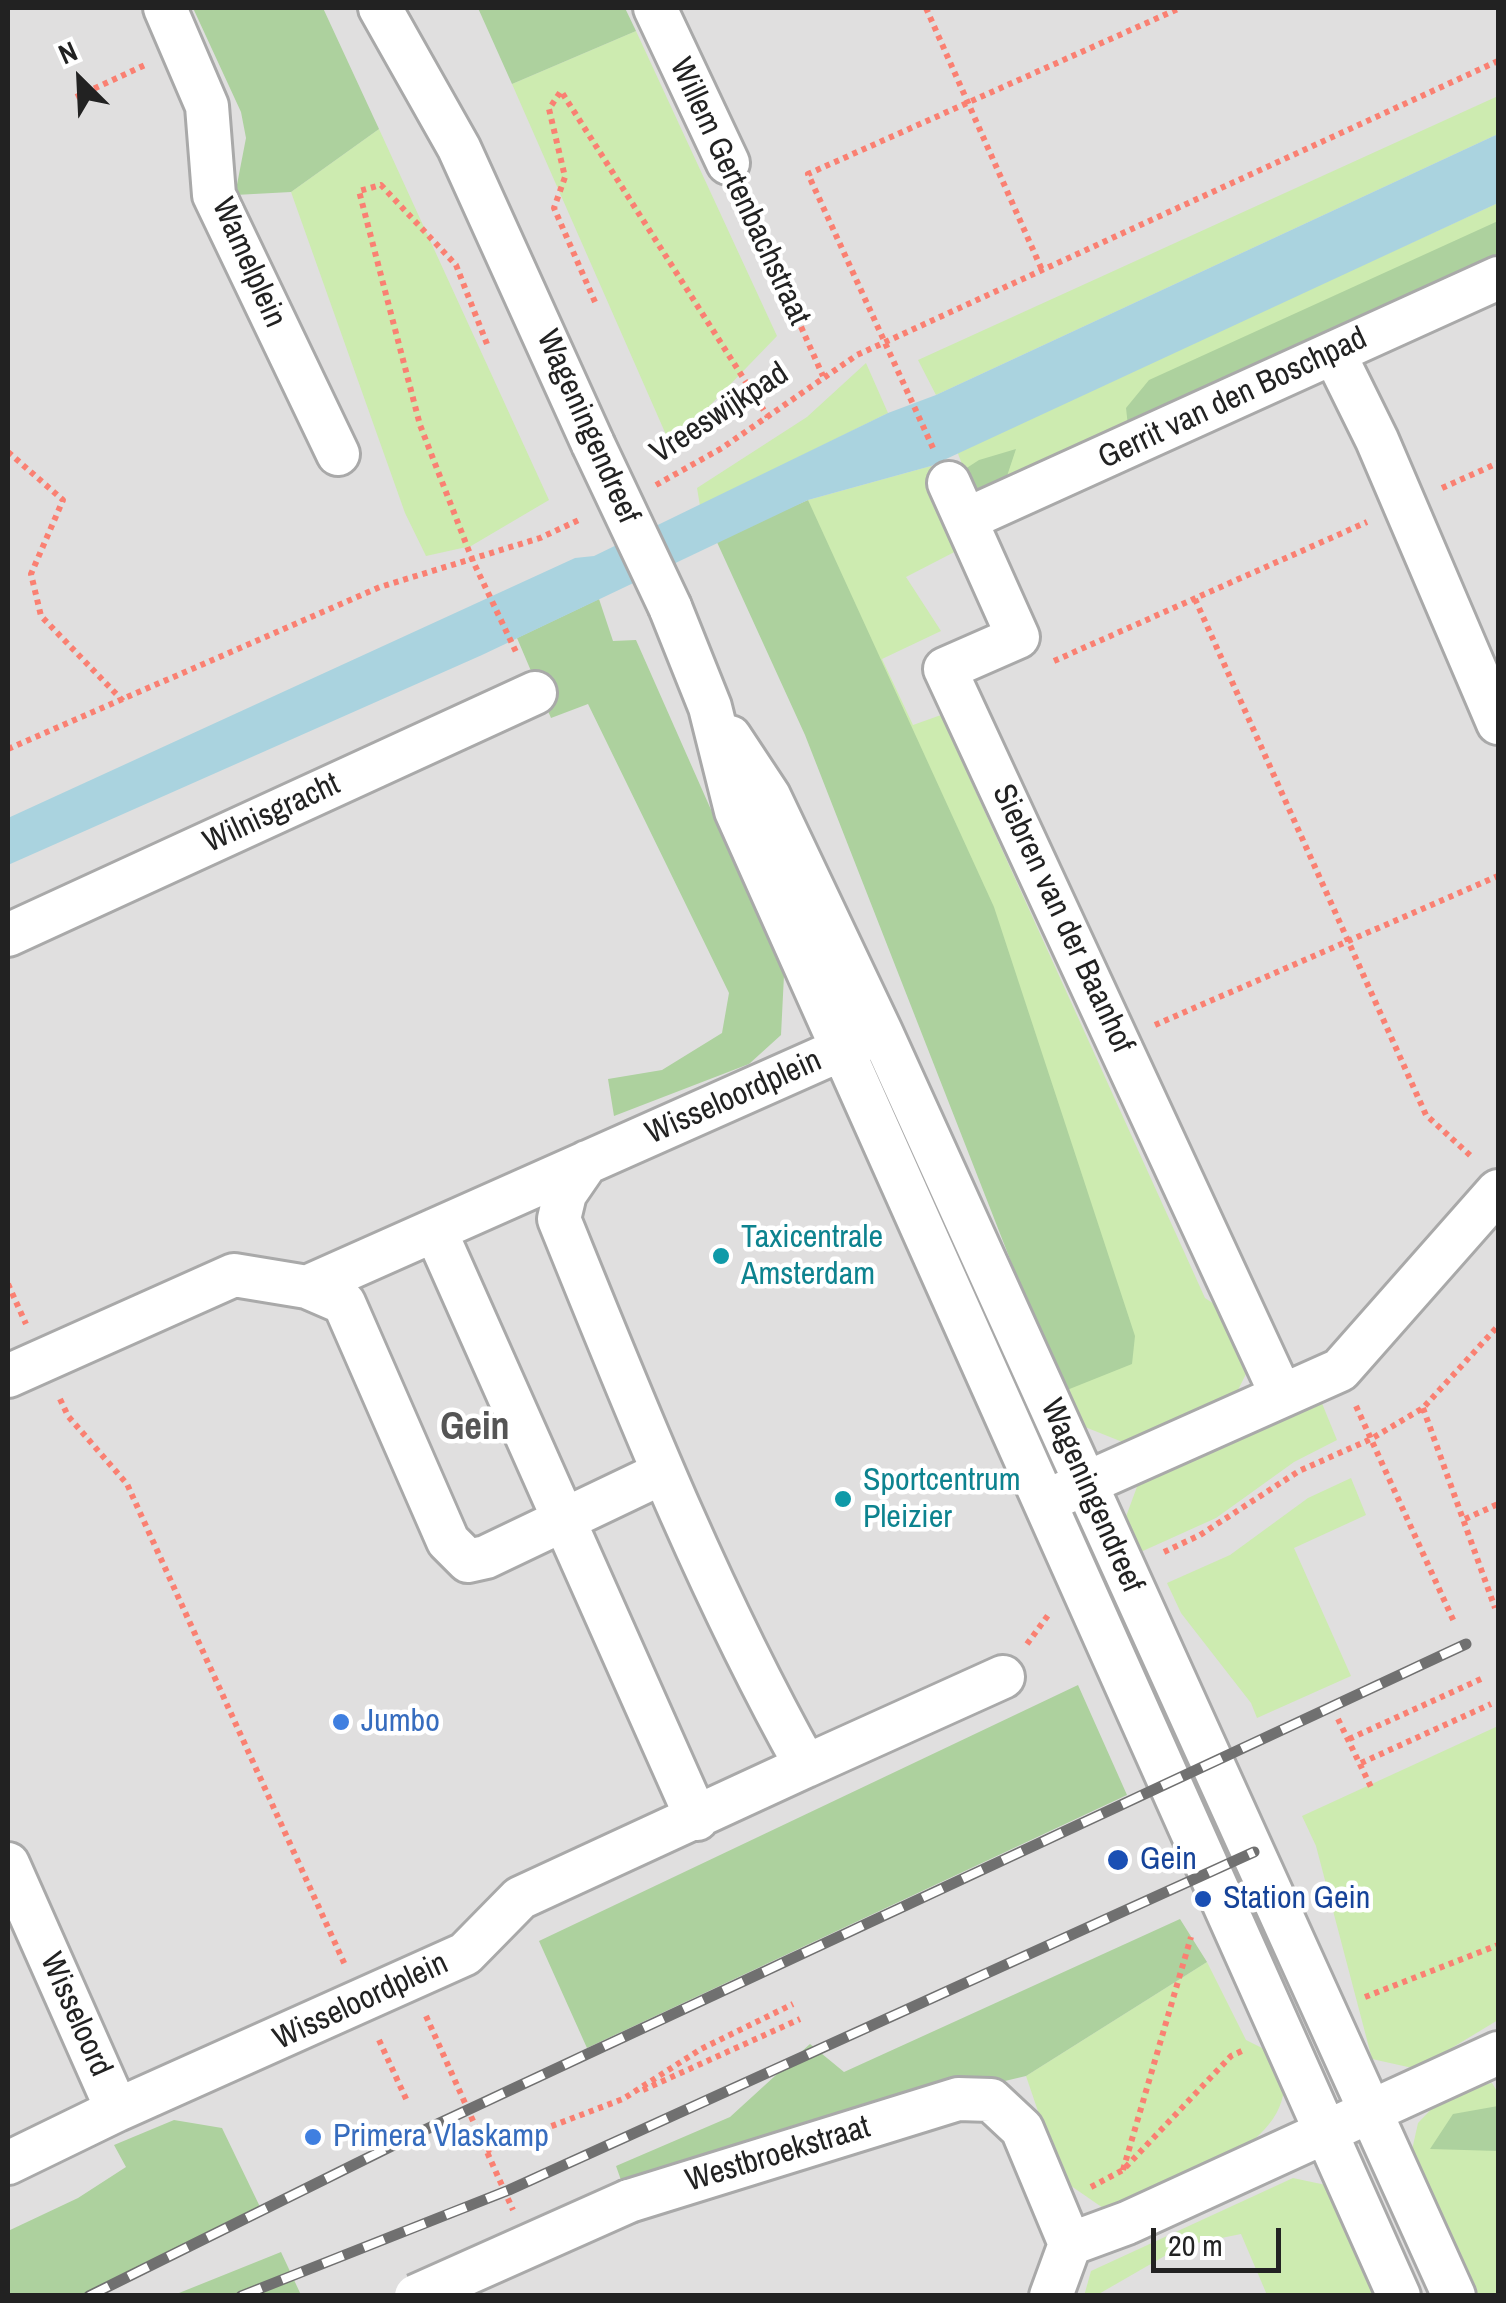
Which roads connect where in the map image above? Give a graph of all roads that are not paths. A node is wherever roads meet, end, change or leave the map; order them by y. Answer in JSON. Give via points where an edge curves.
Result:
{"nodes":[{"id":1,"x":165,"y":8,"type":"edge"},
{"id":2,"x":380,"y":8,"type":"edge"},
{"id":3,"x":408,"y":8,"type":"edge"},
{"id":4,"x":654,"y":8,"type":"edge"},
{"id":5,"x":459,"y":148,"type":"junction"},
{"id":6,"x":728,"y":164,"type":"road end"},
{"id":7,"x":1498,"y":278,"type":"edge"},
{"id":8,"x":1334,"y":353,"type":"junction"},
{"id":9,"x":338,"y":454,"type":"dead end"},
{"id":10,"x":958,"y":501,"type":"joint"},
{"id":11,"x":527,"y":676,"type":"road end"},
{"id":12,"x":710,"y":707,"type":"junction"},
{"id":13,"x":1498,"y":723,"type":"edge"},
{"id":14,"x":8,"y":934,"type":"edge"},
{"id":15,"x":881,"y":1032,"type":"junction"},
{"id":16,"x":843,"y":1050,"type":"junction"},
{"id":17,"x":587,"y":1162,"type":"junction"},
{"id":18,"x":1491,"y":1180,"type":"edge"},
{"id":19,"x":435,"y":1230,"type":"junction"},
{"id":20,"x":307,"y":1287,"type":"junction"},
{"id":21,"x":25,"y":1368,"type":"edge"},
{"id":22,"x":1281,"y":1394,"type":"junction"},
{"id":23,"x":662,"y":1473,"type":"junction"},
{"id":24,"x":1086,"y":1484,"type":"junction"},
{"id":25,"x":1043,"y":1502,"type":"junction"},
{"id":26,"x":566,"y":1520,"type":"junction"},
{"id":27,"x":1004,"y":1677,"type":"road end"},
{"id":28,"x":806,"y":1766,"type":"junction"},
{"id":29,"x":697,"y":1818,"type":"junction"},
{"id":30,"x":8,"y":1864,"type":"edge"},
{"id":31,"x":1498,"y":2053,"type":"edge"},
{"id":32,"x":117,"y":2110,"type":"junction"},
{"id":33,"x":1371,"y":2112,"type":"junction"},
{"id":34,"x":1328,"y":2132,"type":"junction"},
{"id":35,"x":8,"y":2162,"type":"edge"},
{"id":36,"x":1062,"y":2225,"type":"junction"},
{"id":37,"x":416,"y":2296,"type":"edge"},
{"id":38,"x":1051,"y":2296,"type":"edge"},
{"id":39,"x":1398,"y":2296,"type":"edge"},
{"id":40,"x":1454,"y":2296,"type":"edge"}],
"edges":[{"from":1,"to":9,"type":"street","name":"Wamelplein","via":[[207,106],[214,194]]},
{"from":2,"to":5,"type":"street","name":"Wageningendreef"},
{"from":3,"to":5,"type":"street","name":"Wageningendreef"},
{"from":4,"to":6,"type":"street","name":"Willem Gertenbachstraat"},
{"from":5,"to":12,"type":"street","name":"Wageningendreef","bridge":true},
{"from":7,"to":8,"type":"street","name":"Gerrit van den Boschpad"},
{"from":8,"to":10,"type":"street","name":"Gerrit van den Boschpad"},
{"from":8,"to":13,"type":"street"},
{"from":10,"to":22,"type":"street","name":"Siebren van der Baanhof","via":[[1018,637],[945,668]]},
{"from":11,"to":14,"type":"street","name":"Wilnisgracht"},
{"from":12,"to":15,"type":"street","name":"Wageningendreef","via":[[769,796]]},
{"from":12,"to":16,"type":"street","name":"Wageningendreef","via":[[736,811]]},
{"from":15,"to":16,"type":"street","name":"Wisseloordplein"},
{"from":15,"to":24,"type":"street","name":"Wageningendreef"},
{"from":16,"to":17,"type":"street","name":"Wisseloordplein"},
{"from":16,"to":25,"type":"street","name":"Wageningendreef"},
{"from":17,"to":19,"type":"street","name":"Wisseloordplein"},
{"from":17,"to":23,"type":"street","via":[[565,1194],[558,1219]]},
{"from":18,"to":22,"type":"street","via":[[1340,1370]]},
{"from":19,"to":20,"type":"street","name":"Wisseloordplein"},
{"from":19,"to":26,"type":"street"},
{"from":20,"to":21,"type":"street","via":[[234,1276]]},
{"from":20,"to":26,"type":"street","via":[[344,1303],[448,1541],[468,1561]]},
{"from":22,"to":24,"type":"street"},
{"from":23,"to":26,"type":"street"},
{"from":23,"to":28,"type":"street"},
{"from":24,"to":25,"type":"street"},
{"from":24,"to":33,"type":"street","name":"Wageningendreef"},
{"from":25,"to":34,"type":"street","name":"Wageningendreef"},
{"from":26,"to":29,"type":"street"},
{"from":27,"to":28,"type":"street","name":"Wisseloordplein"},
{"from":28,"to":29,"type":"street","name":"Wisseloordplein"},
{"from":29,"to":32,"type":"street","name":"Wisseloordplein","via":[[520,1898],[465,1954]]},
{"from":30,"to":32,"type":"street","name":"Wisseloord"},
{"from":31,"to":33,"type":"street"},
{"from":32,"to":35,"type":"street","name":"Wisseloord"},
{"from":33,"to":34,"type":"street"},
{"from":33,"to":40,"type":"street","name":"Wageningendreef"},
{"from":34,"to":36,"type":"street","via":[[1127,2223]]},
{"from":34,"to":39,"type":"street","name":"Wageningendreef"},
{"from":36,"to":37,"type":"street","name":"Westbroekstraat","bridge":true,"via":[[1022,2130],[991,2100],[958,2099],[629,2201]]},
{"from":36,"to":38,"type":"street"}]}
